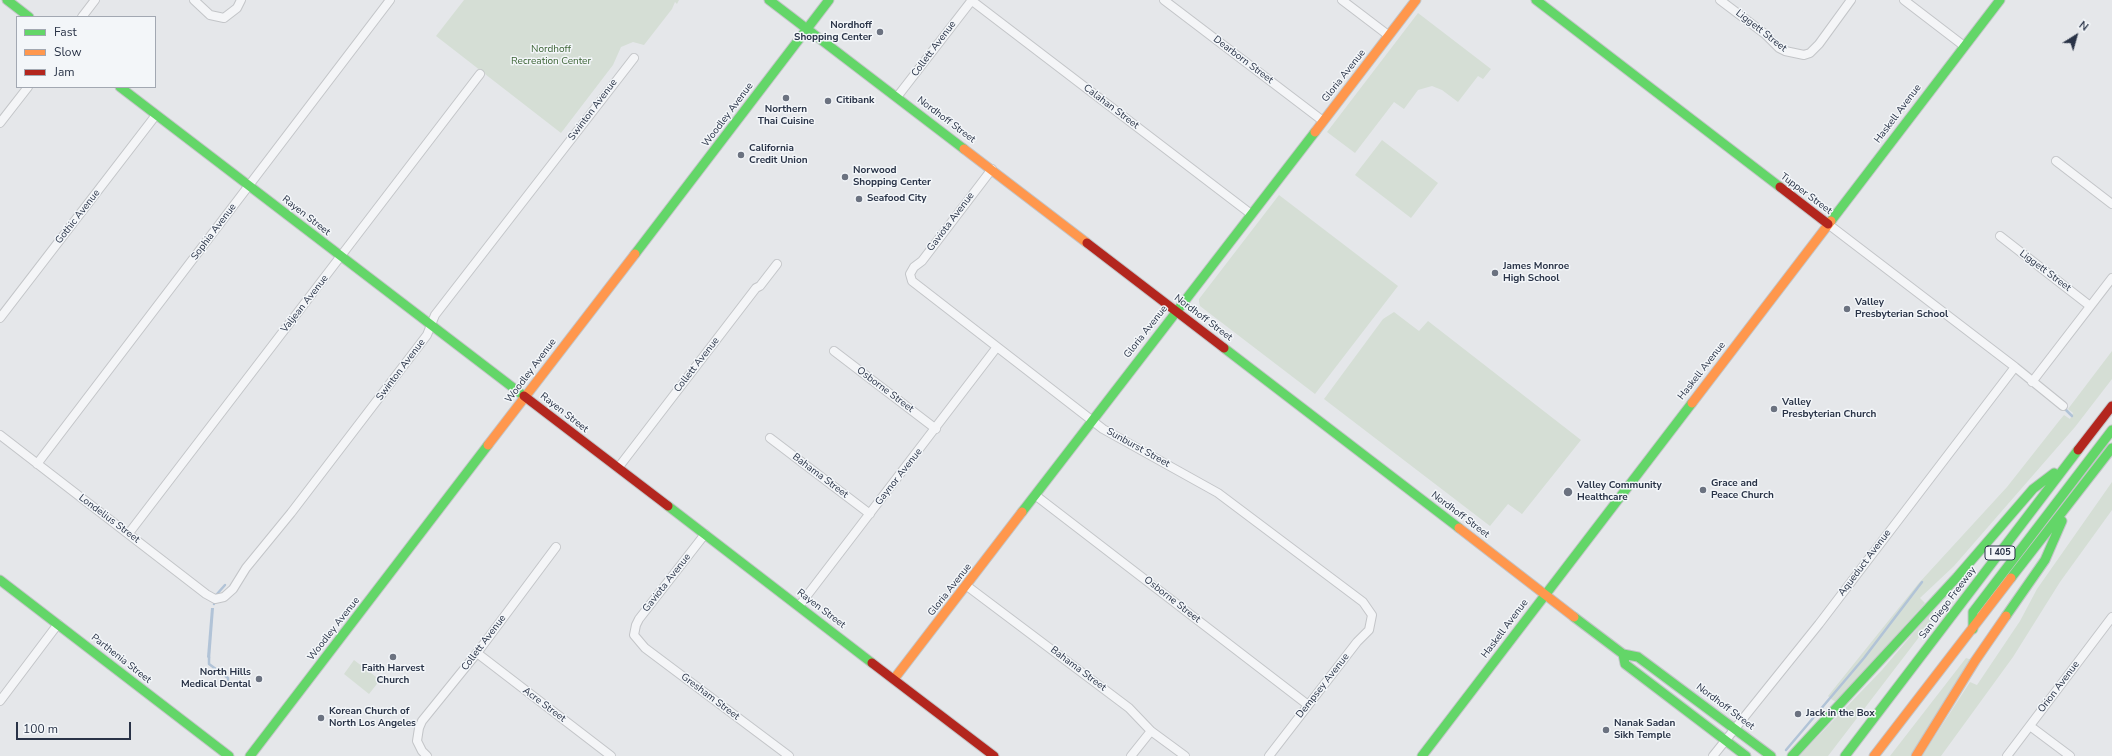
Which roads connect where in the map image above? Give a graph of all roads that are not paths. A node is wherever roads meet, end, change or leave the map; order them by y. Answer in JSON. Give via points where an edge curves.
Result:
{"nodes":[{"id":1,"x":7,"y":0,"type":"edge"},
{"id":2,"x":95,"y":0,"type":"edge"},
{"id":3,"x":194,"y":0,"type":"edge"},
{"id":4,"x":241,"y":0,"type":"edge"},
{"id":5,"x":390,"y":0,"type":"edge"},
{"id":6,"x":769,"y":0,"type":"edge"},
{"id":7,"x":829,"y":0,"type":"edge"},
{"id":8,"x":972,"y":0,"type":"edge"},
{"id":9,"x":1164,"y":0,"type":"edge"},
{"id":10,"x":1342,"y":0,"type":"edge"},
{"id":11,"x":1416,"y":0,"type":"edge"},
{"id":12,"x":1536,"y":0,"type":"edge"},
{"id":13,"x":1720,"y":0,"type":"edge"},
{"id":14,"x":1851,"y":0,"type":"edge"},
{"id":15,"x":1904,"y":0,"type":"edge"},
{"id":16,"x":2000,"y":0,"type":"edge"},
{"id":17,"x":28,"y":16,"type":"edge"},
{"id":18,"x":83,"y":16,"type":"edge"},
{"id":19,"x":807,"y":30,"type":"junction"},
{"id":20,"x":1388,"y":36,"type":"junction"},
{"id":21,"x":1964,"y":46,"type":"junction"},
{"id":22,"x":634,"y":58,"type":"dead end"},
{"id":23,"x":480,"y":74,"type":"dead end"},
{"id":24,"x":27,"y":88,"type":"edge"},
{"id":25,"x":121,"y":88,"type":"edge"},
{"id":26,"x":897,"y":97,"type":"junction"},
{"id":27,"x":156,"y":115,"type":"junction"},
{"id":28,"x":1323,"y":121,"type":"junction"},
{"id":29,"x":0,"y":123,"type":"edge"},
{"id":30,"x":2056,"y":161,"type":"dead end"},
{"id":31,"x":992,"y":169,"type":"junction"},
{"id":32,"x":249,"y":186,"type":"junction"},
{"id":33,"x":2112,"y":204,"type":"edge"},
{"id":34,"x":1251,"y":214,"type":"junction"},
{"id":35,"x":1828,"y":224,"type":"junction"},
{"id":36,"x":2000,"y":236,"type":"dead end"},
{"id":37,"x":341,"y":257,"type":"junction"},
{"id":38,"x":777,"y":264,"type":"dead end"},
{"id":39,"x":910,"y":274,"type":"joint"},
{"id":40,"x":2112,"y":278,"type":"edge"},
{"id":41,"x":2090,"y":306,"type":"junction"},
{"id":42,"x":1176,"y":312,"type":"junction"},
{"id":43,"x":0,"y":318,"type":"edge"},
{"id":44,"x":431,"y":326,"type":"junction"},
{"id":45,"x":997,"y":347,"type":"junction"},
{"id":46,"x":834,"y":351,"type":"dead end"},
{"id":47,"x":2015,"y":367,"type":"junction"},
{"id":48,"x":2032,"y":382,"type":"junction"},
{"id":49,"x":525,"y":397,"type":"junction"},
{"id":50,"x":2063,"y":406,"type":"dead end"},
{"id":51,"x":2112,"y":406,"type":"edge"},
{"id":52,"x":1093,"y":420,"type":"junction"},
{"id":53,"x":2112,"y":420,"type":"edge"},
{"id":54,"x":936,"y":429,"type":"junction"},
{"id":55,"x":2112,"y":430,"type":"edge"},
{"id":56,"x":0,"y":435,"type":"edge"},
{"id":57,"x":770,"y":438,"type":"dead end"},
{"id":58,"x":2112,"y":448,"type":"edge"},
{"id":59,"x":2069,"y":462,"type":"junction"},
{"id":60,"x":37,"y":464,"type":"junction"},
{"id":61,"x":618,"y":468,"type":"junction"},
{"id":62,"x":1035,"y":495,"type":"junction"},
{"id":63,"x":2072,"y":500,"type":"junction"},
{"id":64,"x":870,"y":514,"type":"junction"},
{"id":65,"x":129,"y":533,"type":"junction"},
{"id":66,"x":705,"y":534,"type":"junction"},
{"id":67,"x":556,"y":547,"type":"dead end"},
{"id":68,"x":0,"y":580,"type":"edge"},
{"id":69,"x":967,"y":586,"type":"junction"},
{"id":70,"x":1546,"y":593,"type":"junction"},
{"id":71,"x":219,"y":599,"type":"joint"},
{"id":72,"x":800,"y":606,"type":"junction"},
{"id":73,"x":1372,"y":615,"type":"joint"},
{"id":74,"x":2112,"y":617,"type":"edge"},
{"id":75,"x":58,"y":624,"type":"junction"},
{"id":76,"x":1973,"y":629,"type":"junction"},
{"id":77,"x":634,"y":635,"type":"joint"},
{"id":78,"x":1930,"y":645,"type":"junction"},
{"id":79,"x":477,"y":653,"type":"junction"},
{"id":80,"x":1623,"y":654,"type":"junction"},
{"id":81,"x":894,"y":679,"type":"junction"},
{"id":82,"x":0,"y":701,"type":"edge"},
{"id":83,"x":1308,"y":705,"type":"junction"},
{"id":84,"x":2030,"y":726,"type":"junction"},
{"id":85,"x":1734,"y":728,"type":"junction"},
{"id":86,"x":1151,"y":731,"type":"junction"},
{"id":87,"x":1725,"y":739,"type":"junction"},
{"id":88,"x":229,"y":756,"type":"edge"},
{"id":89,"x":250,"y":756,"type":"edge"},
{"id":90,"x":427,"y":756,"type":"edge"},
{"id":91,"x":611,"y":756,"type":"edge"},
{"id":92,"x":789,"y":756,"type":"edge"},
{"id":93,"x":994,"y":756,"type":"edge"},
{"id":94,"x":1132,"y":756,"type":"edge"},
{"id":95,"x":1185,"y":756,"type":"edge"},
{"id":96,"x":1269,"y":756,"type":"edge"},
{"id":97,"x":1422,"y":756,"type":"edge"},
{"id":98,"x":1713,"y":756,"type":"edge"},
{"id":99,"x":1746,"y":756,"type":"edge"},
{"id":100,"x":1771,"y":756,"type":"edge"},
{"id":101,"x":1792,"y":756,"type":"edge"},
{"id":102,"x":1845,"y":756,"type":"edge"},
{"id":103,"x":1874,"y":756,"type":"edge"},
{"id":104,"x":1916,"y":756,"type":"edge"},
{"id":105,"x":2007,"y":756,"type":"edge"},
{"id":106,"x":2070,"y":756,"type":"edge"}],
"edges":[{"from":1,"to":17,"type":"main road"},
{"from":2,"to":18,"type":"street"},
{"from":3,"to":4,"type":"street","via":[[210,15],[224,18],[237,8]]},
{"from":5,"to":32,"type":"street","name":"Sophia Avenue"},
{"from":6,"to":19,"type":"main road","name":"Nordhoff Street"},
{"from":7,"to":19,"type":"main road","name":"Woodley Avenue"},
{"from":8,"to":26,"type":"street","name":"Collett Avenue"},
{"from":8,"to":34,"type":"street","name":"Calahan Street"},
{"from":9,"to":28,"type":"street","name":"Dearborn Street"},
{"from":10,"to":20,"type":"street"},
{"from":11,"to":20,"type":"main road","name":"Gloria Avenue"},
{"from":12,"to":35,"type":"main road","name":"Tupper Street"},
{"from":13,"to":14,"type":"street","name":"Liggett Street","via":[[1765,34],[1779,48],[1804,55],[1819,44]]},
{"from":15,"to":21,"type":"street"},
{"from":16,"to":21,"type":"main road","name":"Haskell Avenue"},
{"from":19,"to":26,"type":"main road","name":"Nordhoff Street"},
{"from":19,"to":49,"type":"main road","name":"Woodley Avenue"},
{"from":20,"to":28,"type":"main road","name":"Gloria Avenue"},
{"from":21,"to":35,"type":"main road","name":"Haskell Avenue"},
{"from":22,"to":44,"type":"street","name":"Swinton Avenue","via":[[436,315]]},
{"from":23,"to":37,"type":"street","name":"Valjean Avenue"},
{"from":24,"to":29,"type":"street"},
{"from":25,"to":27,"type":"main road","name":"Rayen Street"},
{"from":26,"to":31,"type":"main road","name":"Nordhoff Street"},
{"from":27,"to":32,"type":"main road","name":"Rayen Street"},
{"from":27,"to":43,"type":"street","name":"Gothic Avenue"},
{"from":28,"to":34,"type":"main road","name":"Gloria Avenue"},
{"from":30,"to":33,"type":"street"},
{"from":31,"to":39,"type":"street","name":"Gaviota Avenue"},
{"from":31,"to":42,"type":"main road","name":"Nordhoff Street"},
{"from":32,"to":37,"type":"main road","name":"Rayen Street"},
{"from":32,"to":60,"type":"street","name":"Sophia Avenue"},
{"from":34,"to":42,"type":"main road","name":"Gloria Avenue"},
{"from":35,"to":47,"type":"street","name":"Tupper Street"},
{"from":35,"to":70,"type":"main road","name":"Haskell Avenue"},
{"from":36,"to":41,"type":"street","name":"Liggett Street"},
{"from":37,"to":44,"type":"main road","name":"Rayen Street"},
{"from":37,"to":65,"type":"street","name":"Valjean Avenue"},
{"from":38,"to":61,"type":"street","name":"Collett Avenue"},
{"from":39,"to":45,"type":"street","name":"Sunburst Street","via":[[915,284]]},
{"from":40,"to":41,"type":"street"},
{"from":41,"to":48,"type":"street"},
{"from":42,"to":52,"type":"main road","name":"Gloria Avenue"},
{"from":42,"to":70,"type":"main road","name":"Nordhoff Street"},
{"from":44,"to":49,"type":"main road","name":"Rayen Street"},
{"from":44,"to":71,"type":"street","name":"Swinton Avenue","via":[[427,335],[233,589]]},
{"from":45,"to":52,"type":"street","name":"Sunburst Street"},
{"from":45,"to":54,"type":"street","name":"Gaynor Avenue"},
{"from":46,"to":54,"type":"street","name":"Osborne Street"},
{"from":47,"to":48,"type":"street","name":"Tupper Street"},
{"from":47,"to":85,"type":"street","name":"Aqueduct Avenue","via":[[1819,624]]},
{"from":48,"to":50,"type":"street","name":"Tupper Street"},
{"from":49,"to":61,"type":"main road","name":"Rayen Street"},
{"from":49,"to":89,"type":"main road","name":"Woodley Avenue"},
{"from":51,"to":59,"type":"main road","name":"San Diego Freeway","number":"I 405"},
{"from":52,"to":62,"type":"main road","name":"Gloria Avenue"},
{"from":52,"to":73,"type":"street","name":"Sunburst Street","via":[[1218,493],[1363,602]]},
{"from":53,"to":78,"type":"main road","via":[[1944,641]]},
{"from":54,"to":64,"type":"street","name":"Gaynor Avenue"},
{"from":55,"to":76,"type":"main road","via":[[1973,612]]},
{"from":56,"to":60,"type":"street","name":"Londelius Street"},
{"from":57,"to":64,"type":"street","name":"Bahama Street"},
{"from":58,"to":63,"type":"main road","number":"I 405"},
{"from":59,"to":78,"type":"main road","name":"San Diego Freeway","number":"I 405"},
{"from":59,"to":101,"type":"main road","via":[[2033,489],[1957,578]]},
{"from":60,"to":65,"type":"street","name":"Londelius Street"},
{"from":61,"to":66,"type":"main road","name":"Rayen Street"},
{"from":62,"to":69,"type":"main road","name":"Gloria Avenue"},
{"from":62,"to":83,"type":"street","name":"Osborne Street"},
{"from":63,"to":76,"type":"main road","number":"I 405"},
{"from":63,"to":104,"type":"main road","via":[[2045,560],[1975,661]]},
{"from":64,"to":72,"type":"street","name":"Gaynor Avenue"},
{"from":65,"to":71,"type":"street","name":"Londelius Street","via":[[210,598]]},
{"from":66,"to":72,"type":"main road","name":"Rayen Street"},
{"from":66,"to":77,"type":"street","name":"Gaviota Avenue","via":[[639,619]]},
{"from":67,"to":79,"type":"street","name":"Collett Avenue"},
{"from":68,"to":75,"type":"main road","name":"Parthenia Street"},
{"from":69,"to":81,"type":"main road","name":"Gloria Avenue"},
{"from":69,"to":86,"type":"street","name":"Bahama Street","via":[[1129,708]]},
{"from":70,"to":80,"type":"main road","name":"Nordhoff Street"},
{"from":70,"to":97,"type":"main road","name":"Haskell Avenue"},
{"from":72,"to":81,"type":"main road","name":"Rayen Street"},
{"from":73,"to":83,"type":"street","name":"Dempsey Avenue","via":[[1369,630]]},
{"from":74,"to":84,"type":"street","name":"Orion Avenue"},
{"from":75,"to":82,"type":"street"},
{"from":75,"to":88,"type":"main road","name":"Parthenia Street"},
{"from":76,"to":103,"type":"main road","number":"I 405"},
{"from":77,"to":92,"type":"street","name":"Gresham Street","via":[[645,648]]},
{"from":78,"to":102,"type":"main road","name":"San Diego Freeway","number":"I 405"},
{"from":79,"to":90,"type":"street","name":"Collett Avenue","via":[[418,728],[417,741]]},
{"from":79,"to":91,"type":"street","name":"Acre Street"},
{"from":80,"to":85,"type":"main road","name":"Nordhoff Street","via":[[1638,657]]},
{"from":80,"to":87,"type":"main road","name":"Nordhoff Street","via":[[1626,664]]},
{"from":81,"to":93,"type":"main road","name":"Rayen Street"},
{"from":83,"to":96,"type":"street","name":"Dempsey Avenue"},
{"from":84,"to":105,"type":"street","name":"Orion Avenue"},
{"from":84,"to":106,"type":"street"},
{"from":85,"to":87,"type":"street","name":"Aqueduct Avenue"},
{"from":85,"to":100,"type":"main road","name":"Nordhoff Street"},
{"from":86,"to":94,"type":"street"},
{"from":86,"to":95,"type":"street","name":"Bahama Street"},
{"from":87,"to":98,"type":"street","name":"Aqueduct Avenue"},
{"from":87,"to":99,"type":"main road","name":"Nordhoff Street"}]}
